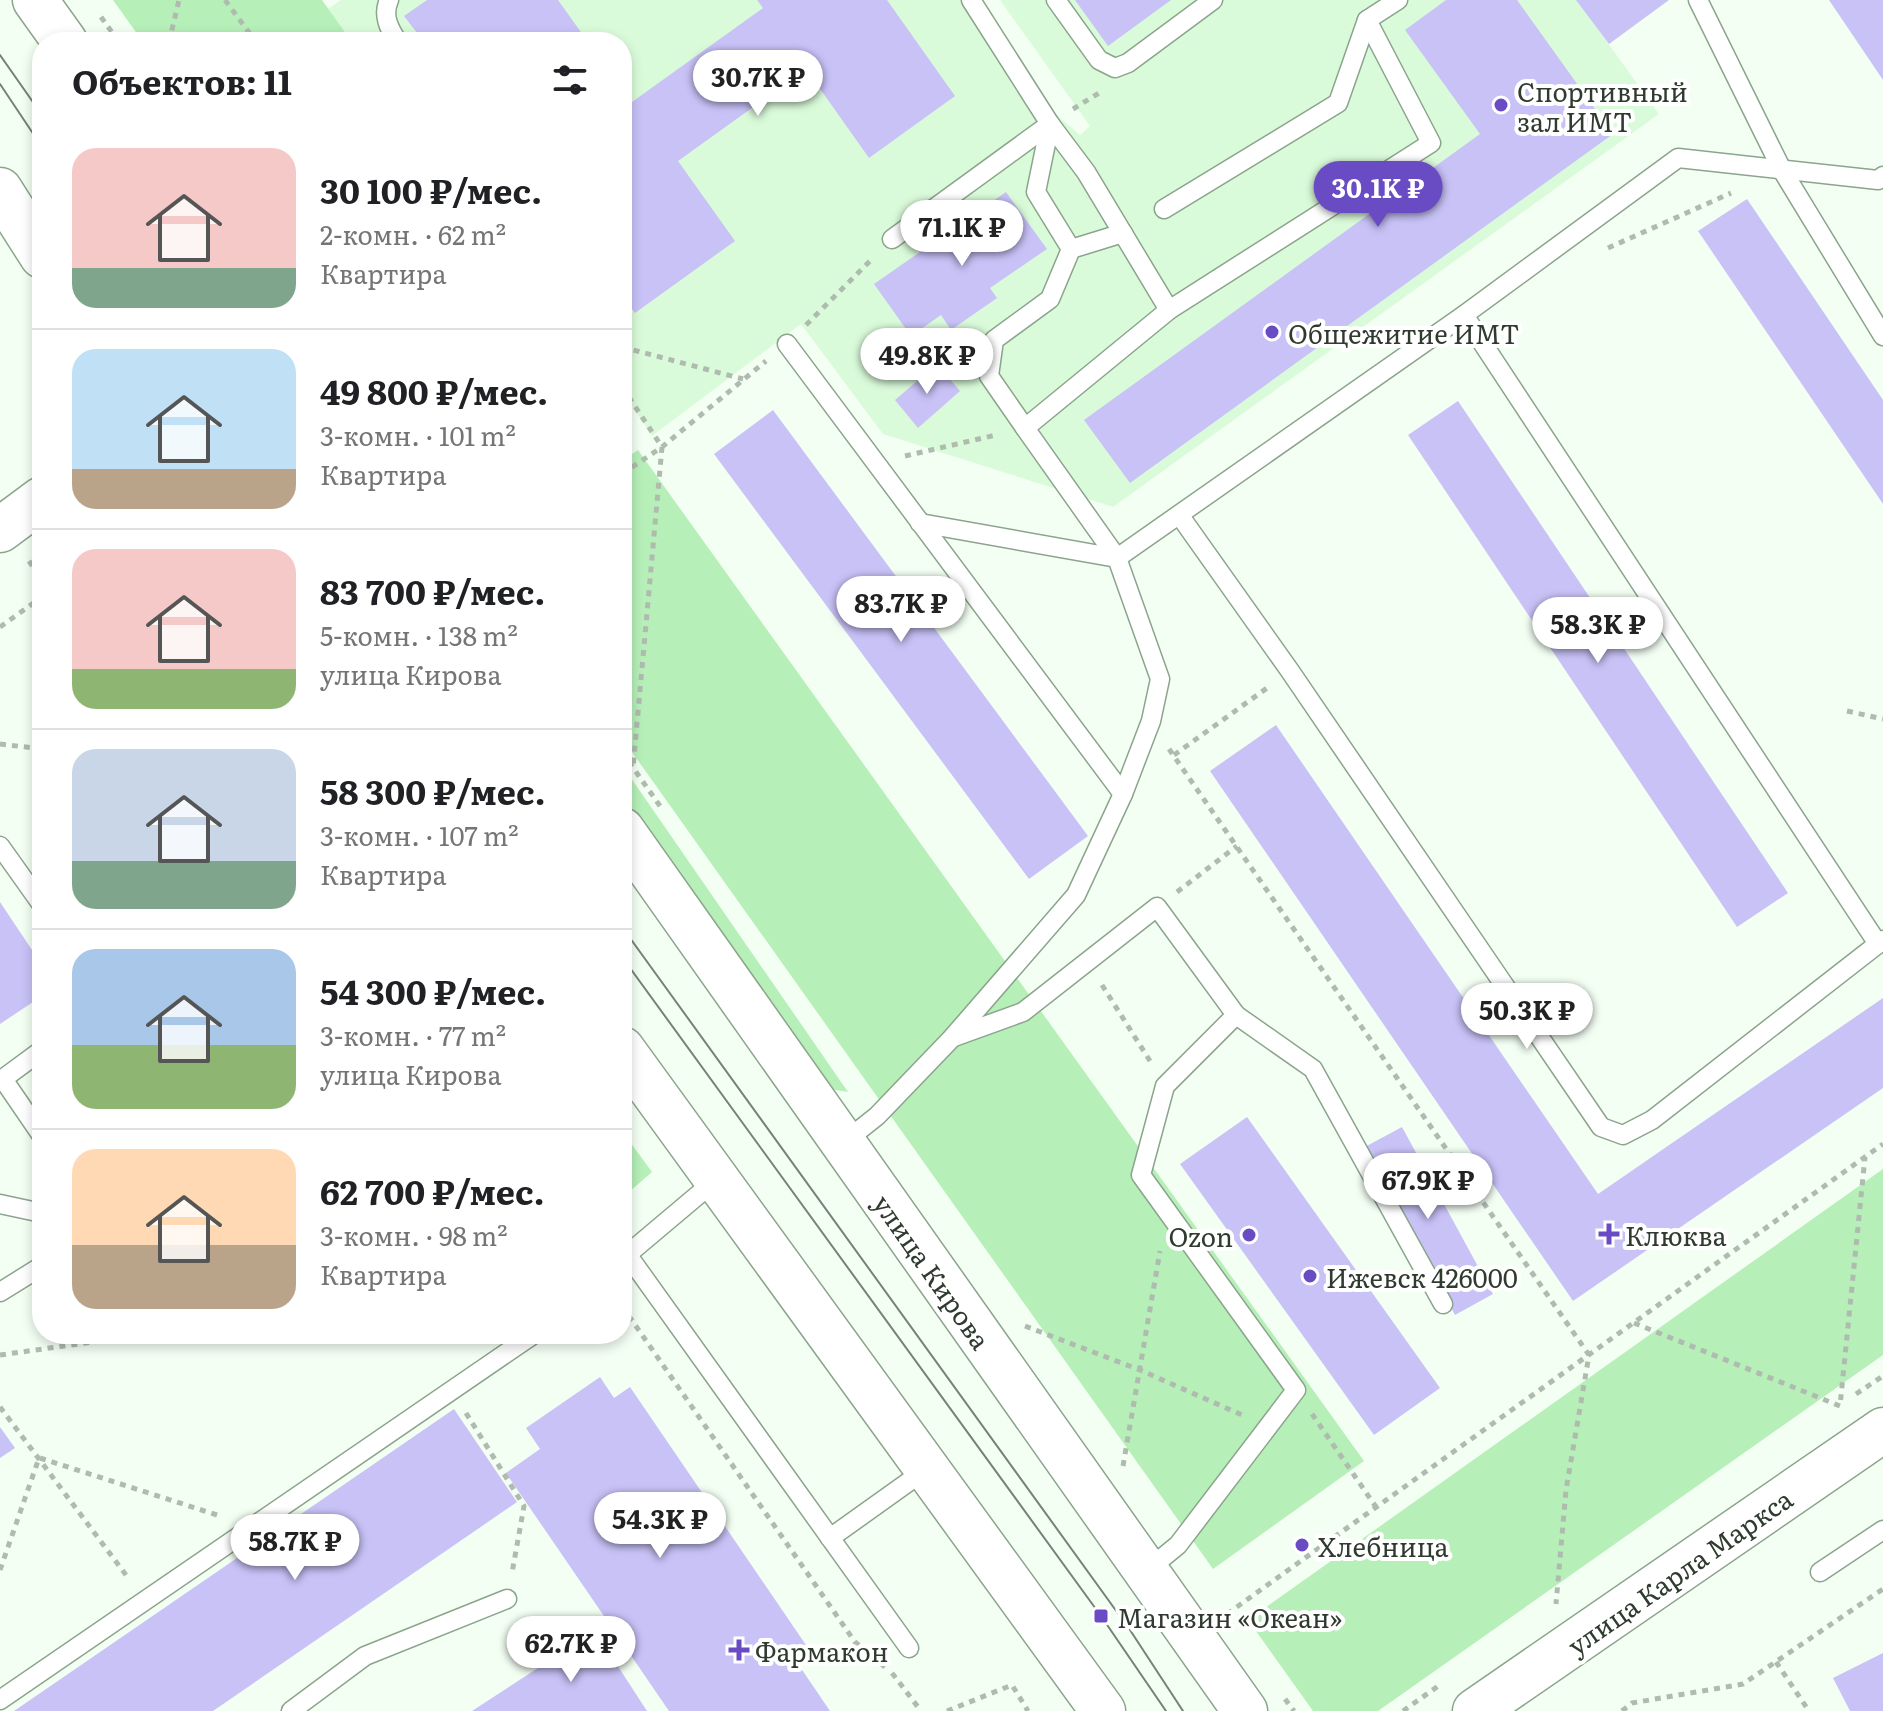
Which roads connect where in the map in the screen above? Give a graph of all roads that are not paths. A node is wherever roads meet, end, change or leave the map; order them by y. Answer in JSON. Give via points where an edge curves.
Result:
{"nodes":[{"id":1,"x":35,"y":0,"type":"edge"},
{"id":2,"x":389,"y":0,"type":"edge"},
{"id":3,"x":971,"y":0,"type":"edge"},
{"id":4,"x":1056,"y":0,"type":"edge"},
{"id":5,"x":1213,"y":0,"type":"edge"},
{"id":6,"x":1398,"y":0,"type":"edge"},
{"id":7,"x":1698,"y":0,"type":"edge"},
{"id":8,"x":1367,"y":20,"type":"junction"},
{"id":9,"x":58,"y":32,"type":"edge"},
{"id":10,"x":390,"y":32,"type":"edge"},
{"id":11,"x":1050,"y":124,"type":"junction"},
{"id":12,"x":1782,"y":170,"type":"junction"},
{"id":13,"x":1883,"y":176,"type":"edge"},
{"id":14,"x":0,"y":190,"type":"edge"},
{"id":15,"x":1164,"y":209,"type":"dead end"},
{"id":16,"x":1123,"y":233,"type":"junction"},
{"id":17,"x":892,"y":239,"type":"dead end"},
{"id":18,"x":32,"y":240,"type":"edge"},
{"id":19,"x":1071,"y":249,"type":"junction"},
{"id":20,"x":1169,"y":310,"type":"junction"},
{"id":21,"x":1464,"y":315,"type":"junction"},
{"id":22,"x":1883,"y":336,"type":"edge"},
{"id":23,"x":787,"y":344,"type":"dead end"},
{"id":24,"x":1025,"y":428,"type":"junction"},
{"id":25,"x":32,"y":506,"type":"edge"},
{"id":26,"x":1180,"y":516,"type":"junction"},
{"id":27,"x":920,"y":523,"type":"junction"},
{"id":28,"x":0,"y":530,"type":"edge"},
{"id":29,"x":1117,"y":558,"type":"junction"},
{"id":30,"x":1123,"y":794,"type":"junction"},
{"id":31,"x":632,"y":844,"type":"edge"},
{"id":32,"x":0,"y":846,"type":"edge"},
{"id":33,"x":32,"y":891,"type":"edge"},
{"id":34,"x":1880,"y":942,"type":"edge"},
{"id":35,"x":1236,"y":1015,"type":"junction"},
{"id":36,"x":952,"y":1038,"type":"junction"},
{"id":37,"x":32,"y":1058,"type":"edge"},
{"id":38,"x":632,"y":1063,"type":"edge"},
{"id":39,"x":2,"y":1080,"type":"edge"},
{"id":40,"x":32,"y":1122,"type":"edge"},
{"id":41,"x":843,"y":1143,"type":"junction"},
{"id":42,"x":717,"y":1179,"type":"junction"},
{"id":43,"x":0,"y":1204,"type":"edge"},
{"id":44,"x":32,"y":1211,"type":"edge"},
{"id":45,"x":632,"y":1250,"type":"edge"},
{"id":46,"x":632,"y":1266,"type":"edge"},
{"id":47,"x":32,"y":1272,"type":"edge"},
{"id":48,"x":0,"y":1292,"type":"edge"},
{"id":49,"x":1443,"y":1304,"type":"dead end"},
{"id":50,"x":520,"y":1344,"type":"edge"},
{"id":51,"x":1883,"y":1430,"type":"edge"},
{"id":52,"x":928,"y":1468,"type":"junction"},
{"id":53,"x":1883,"y":1530,"type":"edge"},
{"id":54,"x":830,"y":1538,"type":"junction"},
{"id":55,"x":1145,"y":1572,"type":"junction"},
{"id":56,"x":1820,"y":1572,"type":"dead end"},
{"id":57,"x":507,"y":1599,"type":"road end"},
{"id":58,"x":909,"y":1648,"type":"dead end"},
{"id":59,"x":0,"y":1700,"type":"edge"},
{"id":60,"x":291,"y":1711,"type":"edge"},
{"id":61,"x":1103,"y":1711,"type":"edge"},
{"id":62,"x":1245,"y":1711,"type":"edge"},
{"id":63,"x":1475,"y":1711,"type":"edge"}],
"edges":[{"from":1,"to":9,"type":"main road"},
{"from":2,"to":10,"type":"lane","via":[[385,8]]},
{"from":3,"to":11,"type":"lane"},
{"from":4,"to":5,"type":"lane","via":[[1099,60],[1115,68]]},
{"from":6,"to":8,"type":"lane"},
{"from":7,"to":12,"type":"lane"},
{"from":8,"to":15,"type":"lane","via":[[1338,103]]},
{"from":8,"to":20,"type":"lane","via":[[1431,143]]},
{"from":11,"to":16,"type":"lane"},
{"from":11,"to":17,"type":"lane"},
{"from":11,"to":19,"type":"lane","via":[[1036,192]]},
{"from":12,"to":13,"type":"lane","via":[[1878,180]]},
{"from":12,"to":21,"type":"lane","via":[[1678,158]]},
{"from":12,"to":22,"type":"lane"},
{"from":14,"to":18,"type":"main road"},
{"from":16,"to":19,"type":"lane"},
{"from":16,"to":20,"type":"lane"},
{"from":19,"to":24,"type":"lane","via":[[1050,299],[994,340],[989,376]]},
{"from":20,"to":24,"type":"lane"},
{"from":21,"to":26,"type":"lane"},
{"from":21,"to":34,"type":"lane"},
{"from":23,"to":27,"type":"lane"},
{"from":24,"to":29,"type":"lane"},
{"from":25,"to":28,"type":"main road"},
{"from":26,"to":29,"type":"lane"},
{"from":26,"to":34,"type":"lane","via":[[1601,1127],[1623,1135],[1652,1120]]},
{"from":27,"to":29,"type":"lane"},
{"from":27,"to":30,"type":"lane"},
{"from":29,"to":30,"type":"lane","via":[[1160,679],[1151,721]]},
{"from":30,"to":36,"type":"lane","via":[[1076,895]]},
{"from":31,"to":41,"type":"main road","name":"улица Кирова"},
{"from":32,"to":33,"type":"lane"},
{"from":35,"to":36,"type":"lane","via":[[1157,907],[1023,1012]]},
{"from":35,"to":49,"type":"lane","via":[[1313,1069]]},
{"from":35,"to":55,"type":"lane","via":[[1165,1086],[1141,1175],[1296,1390],[1178,1545]]},
{"from":36,"to":41,"type":"lane","via":[[877,1116]]},
{"from":37,"to":39,"type":"lane"},
{"from":38,"to":42,"type":"main road"},
{"from":39,"to":40,"type":"lane"},
{"from":41,"to":55,"type":"main road","name":"улица Кирова"},
{"from":42,"to":45,"type":"lane"},
{"from":42,"to":52,"type":"main road"},
{"from":43,"to":44,"type":"lane"},
{"from":46,"to":54,"type":"lane"},
{"from":47,"to":48,"type":"lane"},
{"from":50,"to":59,"type":"lane"},
{"from":51,"to":63,"type":"main road","name":"улица Карла Маркса"},
{"from":52,"to":54,"type":"lane"},
{"from":52,"to":61,"type":"main road"},
{"from":53,"to":56,"type":"lane"},
{"from":54,"to":58,"type":"lane"},
{"from":55,"to":62,"type":"main road","name":"улица Кирова"},
{"from":57,"to":60,"type":"lane","via":[[365,1656]]}]}
